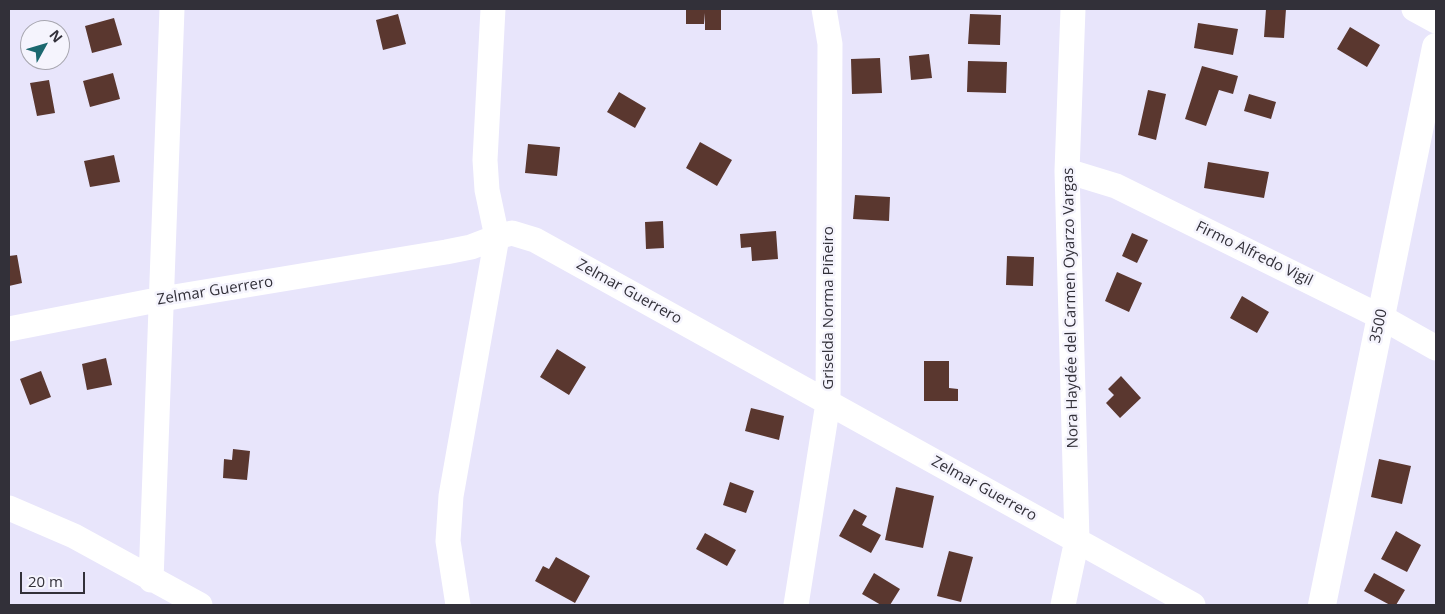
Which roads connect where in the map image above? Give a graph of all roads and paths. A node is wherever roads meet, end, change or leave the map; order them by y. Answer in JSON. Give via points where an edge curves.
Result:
{"nodes":[{"id":1,"x":172,"y":9,"type":"edge"},
{"id":2,"x":492,"y":9,"type":"edge"},
{"id":3,"x":824,"y":9,"type":"edge"},
{"id":4,"x":1073,"y":9,"type":"edge"},
{"id":5,"x":1414,"y":9,"type":"edge"},
{"id":6,"x":1436,"y":21,"type":"edge"},
{"id":7,"x":1436,"y":47,"type":"edge"},
{"id":8,"x":1067,"y":171,"type":"junction"},
{"id":9,"x":497,"y":237,"type":"junction"},
{"id":10,"x":162,"y":299,"type":"junction"},
{"id":11,"x":1381,"y":317,"type":"junction"},
{"id":12,"x":9,"y":330,"type":"edge"},
{"id":13,"x":1436,"y":348,"type":"edge"},
{"id":14,"x":828,"y":403,"type":"junction"},
{"id":15,"x":9,"y":508,"type":"edge"},
{"id":16,"x":1077,"y":540,"type":"junction"},
{"id":17,"x":152,"y":580,"type":"junction"},
{"id":18,"x":189,"y":603,"type":"edge"},
{"id":19,"x":458,"y":605,"type":"edge"},
{"id":20,"x":796,"y":605,"type":"edge"},
{"id":21,"x":1063,"y":605,"type":"edge"},
{"id":22,"x":1193,"y":605,"type":"edge"},
{"id":23,"x":1322,"y":605,"type":"edge"}],
"edges":[{"from":1,"to":10,"type":"street"},
{"from":2,"to":9,"type":"street","via":[[485,160],[486,190]]},
{"from":3,"to":14,"type":"street","name":"Griselda Norma Piñeiro","via":[[830,44]]},
{"from":4,"to":8,"type":"street","name":"Nora Haydée del Carmen Oyarzo Vargas"},
{"from":5,"to":6,"type":"street"},
{"from":7,"to":11,"type":"street","name":"3500"},
{"from":8,"to":11,"type":"street","name":"Firmo Alfredo Vigil","via":[[1116,186]]},
{"from":8,"to":16,"type":"street","name":"Nora Haydée del Carmen Oyarzo Vargas"},
{"from":9,"to":10,"type":"street","name":"Zelmar Guerrero","via":[[446,252]]},
{"from":9,"to":14,"type":"street","name":"Zelmar Guerrero","via":[[512,233],[535,240]]},
{"from":9,"to":19,"type":"street","via":[[451,496],[448,541]]},
{"from":10,"to":12,"type":"street","name":"Zelmar Guerrero"},
{"from":10,"to":17,"type":"street"},
{"from":11,"to":13,"type":"street","name":"Firmo Alfredo Vigil"},
{"from":11,"to":23,"type":"street","name":"3500"},
{"from":14,"to":16,"type":"street","name":"Zelmar Guerrero"},
{"from":14,"to":20,"type":"street","name":"Griselda Norma Piñeiro"},
{"from":15,"to":17,"type":"street","via":[[74,536]]},
{"from":16,"to":21,"type":"street","name":"Nora Haydée del Carmen Oyarzo Vargas"},
{"from":16,"to":22,"type":"street","name":"Zelmar Guerrero"},
{"from":17,"to":18,"type":"street"}]}
